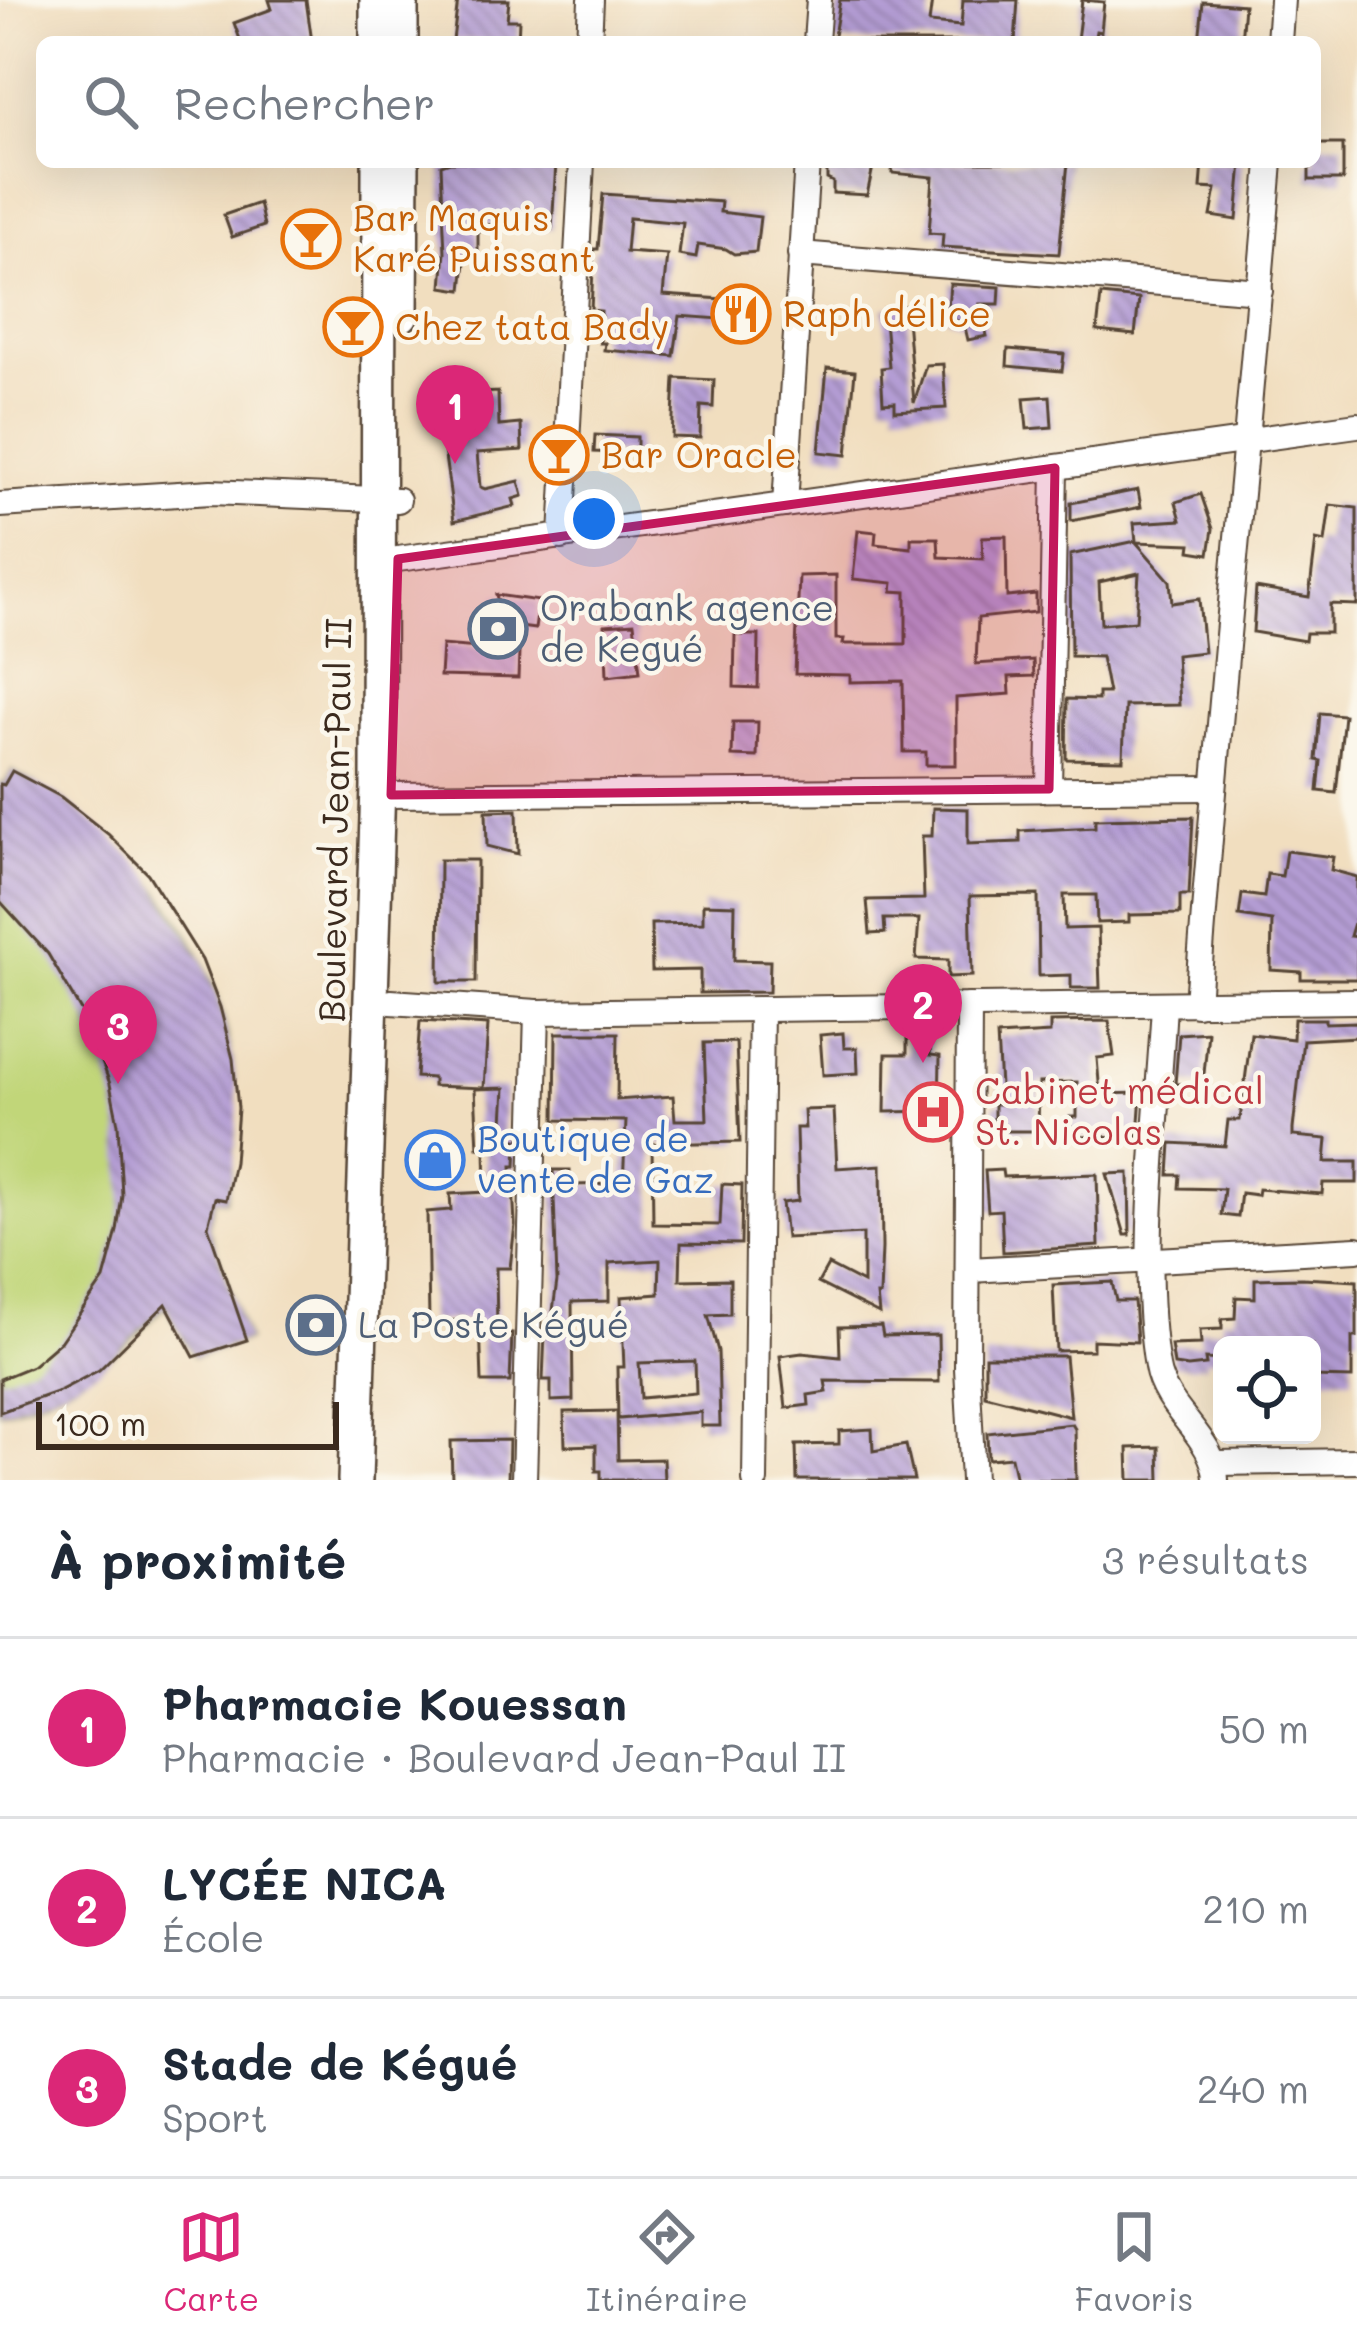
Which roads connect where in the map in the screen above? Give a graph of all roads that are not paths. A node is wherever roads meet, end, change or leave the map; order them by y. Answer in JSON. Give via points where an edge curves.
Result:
{"nodes":[{"id":1,"x":377,"y":0,"type":"edge"},
{"id":2,"x":401,"y":0,"type":"edge"},
{"id":3,"x":591,"y":0,"type":"edge"},
{"id":4,"x":819,"y":0,"type":"edge"},
{"id":5,"x":1282,"y":0,"type":"edge"},
{"id":6,"x":377,"y":36,"type":"edge"},
{"id":7,"x":401,"y":36,"type":"edge"},
{"id":8,"x":589,"y":36,"type":"edge"},
{"id":9,"x":816,"y":36,"type":"edge"},
{"id":10,"x":1279,"y":36,"type":"edge"},
{"id":11,"x":379,"y":168,"type":"edge"},
{"id":12,"x":402,"y":168,"type":"edge"},
{"id":13,"x":582,"y":168,"type":"edge"},
{"id":14,"x":807,"y":168,"type":"edge"},
{"id":15,"x":1270,"y":168,"type":"edge"},
{"id":16,"x":800,"y":254,"type":"junction"},
{"id":17,"x":1260,"y":291,"type":"junction"},
{"id":18,"x":1357,"y":425,"type":"edge"},
{"id":19,"x":1248,"y":440,"type":"junction"},
{"id":20,"x":1055,"y":468,"type":"junction"},
{"id":21,"x":388,"y":499,"type":"junction"},
{"id":22,"x":0,"y":506,"type":"edge"},
{"id":23,"x":785,"y":506,"type":"junction"},
{"id":24,"x":562,"y":537,"type":"junction"},
{"id":25,"x":398,"y":559,"type":"junction"},
{"id":26,"x":1212,"y":788,"type":"junction"},
{"id":27,"x":1049,"y":789,"type":"junction"},
{"id":28,"x":391,"y":795,"type":"junction"},
{"id":29,"x":1357,"y":1001,"type":"edge"},
{"id":30,"x":391,"y":1002,"type":"junction"},
{"id":31,"x":1197,"y":1004,"type":"junction"},
{"id":32,"x":1165,"y":1005,"type":"junction"},
{"id":33,"x":969,"y":1006,"type":"junction"},
{"id":34,"x":761,"y":1009,"type":"junction"},
{"id":35,"x":537,"y":1012,"type":"junction"},
{"id":36,"x":1357,"y":1249,"type":"edge"},
{"id":37,"x":1150,"y":1260,"type":"junction"},
{"id":38,"x":969,"y":1270,"type":"junction"},
{"id":39,"x":1357,"y":1461,"type":"edge"},
{"id":40,"x":1216,"y":1472,"type":"edge"},
{"id":41,"x":355,"y":1480,"type":"edge"},
{"id":42,"x":377,"y":1480,"type":"edge"},
{"id":43,"x":524,"y":1480,"type":"edge"},
{"id":44,"x":754,"y":1480,"type":"edge"},
{"id":45,"x":973,"y":1480,"type":"edge"}],
"edges":[{"from":1,"to":6,"type":"main road"},
{"from":2,"to":7,"type":"main road"},
{"from":3,"to":8,"type":"street"},
{"from":4,"to":9,"type":"street"},
{"from":5,"to":10,"type":"street"},
{"from":11,"to":21,"type":"main road","name":"Boulevard Jean-Paul II"},
{"from":12,"to":21,"type":"main road","name":"Boulevard Jean-Paul II"},
{"from":13,"to":24,"type":"street"},
{"from":14,"to":16,"type":"street"},
{"from":15,"to":17,"type":"street"},
{"from":16,"to":17,"type":"street"},
{"from":16,"to":23,"type":"street"},
{"from":17,"to":19,"type":"street"},
{"from":18,"to":19,"type":"street"},
{"from":19,"to":20,"type":"street"},
{"from":19,"to":26,"type":"street"},
{"from":20,"to":23,"type":"street"},
{"from":20,"to":27,"type":"street"},
{"from":21,"to":22,"type":"street","via":[[212,492]]},
{"from":21,"to":25,"type":"main road","name":"Boulevard Jean-Paul II"},
{"from":21,"to":41,"type":"main road","name":"Boulevard Jean-Paul II"},
{"from":23,"to":24,"type":"street"},
{"from":24,"to":25,"type":"street"},
{"from":25,"to":28,"type":"main road","name":"Boulevard Jean-Paul II"},
{"from":26,"to":27,"type":"street"},
{"from":26,"to":31,"type":"street"},
{"from":27,"to":28,"type":"street"},
{"from":28,"to":30,"type":"main road","name":"Boulevard Jean-Paul II"},
{"from":29,"to":31,"type":"street"},
{"from":30,"to":35,"type":"street"},
{"from":30,"to":42,"type":"main road","name":"Boulevard Jean-Paul II"},
{"from":31,"to":32,"type":"street"},
{"from":32,"to":33,"type":"street"},
{"from":32,"to":37,"type":"street"},
{"from":33,"to":34,"type":"street"},
{"from":33,"to":38,"type":"street"},
{"from":34,"to":35,"type":"street"},
{"from":34,"to":44,"type":"street"},
{"from":35,"to":43,"type":"street"},
{"from":36,"to":37,"type":"street"},
{"from":37,"to":38,"type":"street"},
{"from":37,"to":40,"type":"street","via":[[1157,1370]]},
{"from":38,"to":45,"type":"street"},
{"from":39,"to":40,"type":"street"}]}
